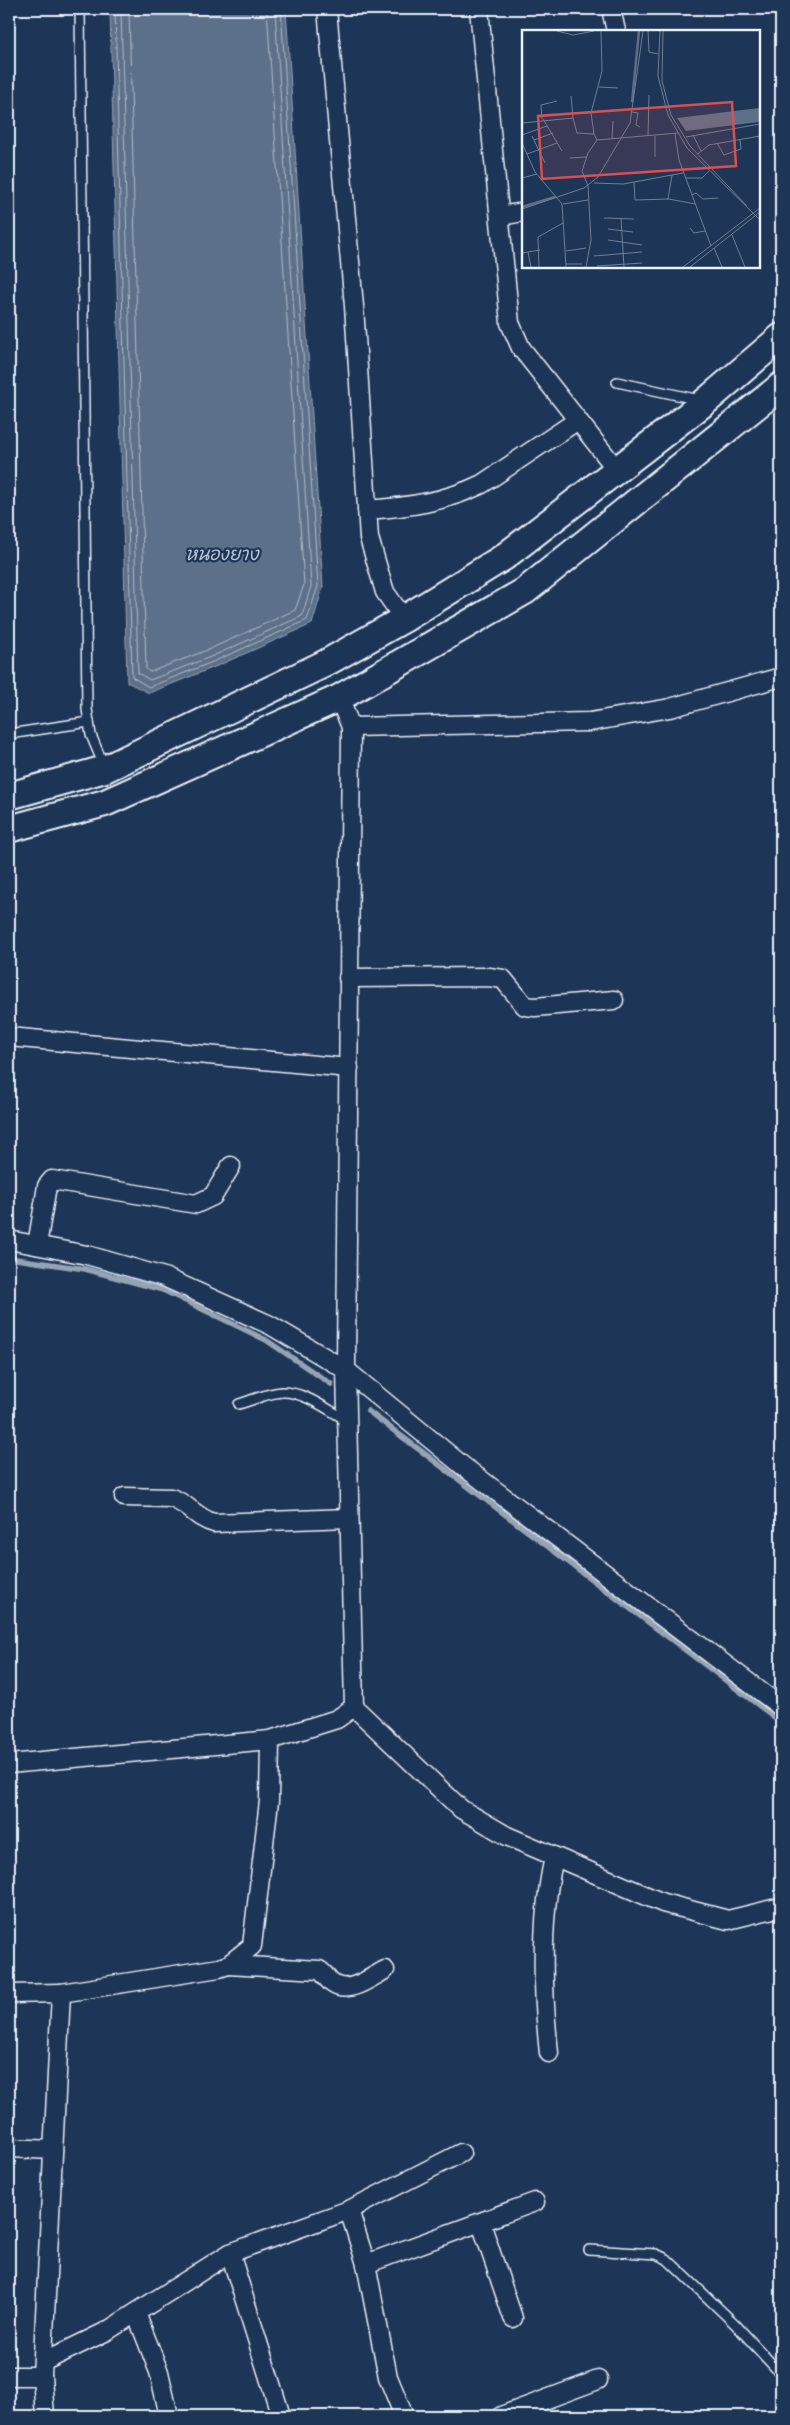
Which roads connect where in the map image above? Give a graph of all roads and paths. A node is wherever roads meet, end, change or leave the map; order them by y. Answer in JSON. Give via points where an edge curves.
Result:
{"nodes":[{"id":1,"x":80,"y":9,"type":"edge"},
{"id":2,"x":327,"y":9,"type":"edge"},
{"id":3,"x":479,"y":9,"type":"edge"},
{"id":4,"x":611,"y":9,"type":"edge"},
{"id":5,"x":616,"y":30,"type":"edge"},
{"id":6,"x":522,"y":212,"type":"edge"},
{"id":7,"x":500,"y":216,"type":"junction"},
{"id":8,"x":781,"y":337,"type":"edge"},
{"id":9,"x":736,"y":375,"type":"junction"},
{"id":10,"x":617,"y":382,"type":"dead end"},
{"id":11,"x":781,"y":386,"type":"edge"},
{"id":12,"x":705,"y":402,"type":"junction"},
{"id":13,"x":759,"y":404,"type":"junction"},
{"id":14,"x":578,"y":420,"type":"junction"},
{"id":15,"x":617,"y":470,"type":"junction"},
{"id":16,"x":367,"y":510,"type":"junction"},
{"id":17,"x":404,"y":619,"type":"junction"},
{"id":18,"x":781,"y":677,"type":"edge"},
{"id":19,"x":339,"y":698,"type":"junction"},
{"id":20,"x":89,"y":722,"type":"junction"},
{"id":21,"x":351,"y":727,"type":"junction"},
{"id":22,"x":9,"y":734,"type":"edge"},
{"id":23,"x":105,"y":769,"type":"junction"},
{"id":24,"x":9,"y":796,"type":"edge"},
{"id":25,"x":9,"y":829,"type":"edge"},
{"id":26,"x":348,"y":978,"type":"junction"},
{"id":27,"x":614,"y":1000,"type":"dead end"},
{"id":28,"x":9,"y":1036,"type":"edge"},
{"id":29,"x":349,"y":1068,"type":"junction"},
{"id":30,"x":232,"y":1166,"type":"dead end"},
{"id":31,"x":9,"y":1240,"type":"edge"},
{"id":32,"x":37,"y":1245,"type":"junction"},
{"id":33,"x":346,"y":1370,"type":"junction"},
{"id":34,"x":240,"y":1404,"type":"dead end"},
{"id":35,"x":347,"y":1420,"type":"junction"},
{"id":36,"x":124,"y":1497,"type":"dead end"},
{"id":37,"x":349,"y":1518,"type":"junction"},
{"id":38,"x":354,"y":1707,"type":"junction"},
{"id":39,"x":781,"y":1707,"type":"edge"},
{"id":40,"x":270,"y":1740,"type":"junction"},
{"id":41,"x":9,"y":1764,"type":"edge"},
{"id":42,"x":554,"y":1857,"type":"junction"},
{"id":43,"x":781,"y":1907,"type":"edge"},
{"id":44,"x":228,"y":1965,"type":"junction"},
{"id":45,"x":385,"y":1970,"type":"dead end"},
{"id":46,"x":61,"y":1993,"type":"junction"},
{"id":47,"x":9,"y":1994,"type":"edge"},
{"id":48,"x":549,"y":2053,"type":"dead end"},
{"id":49,"x":9,"y":2148,"type":"edge"},
{"id":50,"x":53,"y":2150,"type":"junction"},
{"id":51,"x":461,"y":2153,"type":"dead end"},
{"id":52,"x":535,"y":2202,"type":"dead end"},
{"id":53,"x":349,"y":2210,"type":"junction"},
{"id":54,"x":481,"y":2223,"type":"junction"},
{"id":55,"x":589,"y":2250,"type":"dead end"},
{"id":56,"x":230,"y":2253,"type":"junction"},
{"id":57,"x":366,"y":2264,"type":"junction"},
{"id":58,"x":136,"y":2313,"type":"junction"},
{"id":59,"x":513,"y":2318,"type":"dead end"},
{"id":60,"x":44,"y":2368,"type":"junction"},
{"id":61,"x":781,"y":2374,"type":"edge"},
{"id":62,"x":9,"y":2376,"type":"edge"},
{"id":63,"x":598,"y":2380,"type":"dead end"},
{"id":64,"x":45,"y":2416,"type":"edge"},
{"id":65,"x":169,"y":2416,"type":"edge"},
{"id":66,"x":281,"y":2416,"type":"edge"},
{"id":67,"x":404,"y":2416,"type":"edge"},
{"id":68,"x":500,"y":2416,"type":"edge"}],
"edges":[{"from":1,"to":20,"type":"lane","via":[[81,302]]},
{"from":2,"to":16,"type":"street","via":[[354,306]]},
{"from":3,"to":7,"type":"street"},
{"from":4,"to":5,"type":"street"},
{"from":6,"to":7,"type":"street"},
{"from":7,"to":14,"type":"street","via":[[510,323],[521,348]]},
{"from":8,"to":9,"type":"main road"},
{"from":9,"to":12,"type":"main road"},
{"from":9,"to":13,"type":"main road"},
{"from":10,"to":12,"type":"lane"},
{"from":11,"to":13,"type":"main road"},
{"from":12,"to":15,"type":"main road"},
{"from":13,"to":19,"type":"main road","via":[[525,591]]},
{"from":14,"to":15,"type":"street"},
{"from":14,"to":16,"type":"street","via":[[465,492],[419,506]]},
{"from":15,"to":17,"type":"main road","via":[[504,557]]},
{"from":16,"to":17,"type":"street","via":[[369,538],[385,592]]},
{"from":17,"to":23,"type":"main road","via":[[324,664]]},
{"from":18,"to":21,"type":"street","via":[[670,708],[590,722]]},
{"from":19,"to":21,"type":"street"},
{"from":19,"to":25,"type":"main road","via":[[105,803]]},
{"from":20,"to":22,"type":"lane"},
{"from":20,"to":23,"type":"lane"},
{"from":21,"to":26,"type":"street"},
{"from":23,"to":24,"type":"main road"},
{"from":26,"to":27,"type":"street","via":[[504,979],[525,1006],[535,1007]]},
{"from":26,"to":29,"type":"street"},
{"from":28,"to":29,"type":"street"},
{"from":29,"to":33,"type":"street"},
{"from":30,"to":32,"type":"street","via":[[213,1196],[196,1204],[52,1180],[47,1186]]},
{"from":31,"to":32,"type":"street"},
{"from":32,"to":33,"type":"street","via":[[87,1255],[164,1277],[270,1325]]},
{"from":33,"to":35,"type":"street"},
{"from":33,"to":39,"type":"street","via":[[463,1466]]},
{"from":34,"to":35,"type":"lane","via":[[271,1394],[290,1393]]},
{"from":35,"to":37,"type":"street"},
{"from":36,"to":37,"type":"street","via":[[171,1498],[200,1518],[214,1523]]},
{"from":37,"to":38,"type":"street"},
{"from":38,"to":40,"type":"street","via":[[337,1720]]},
{"from":38,"to":42,"type":"street","via":[[460,1809],[507,1836]]},
{"from":40,"to":41,"type":"street"},
{"from":40,"to":44,"type":"street","via":[[269,1801],[252,1946]]},
{"from":42,"to":43,"type":"street","via":[[663,1903],[728,1920]]},
{"from":42,"to":48,"type":"street","via":[[544,1968]]},
{"from":44,"to":45,"type":"street","via":[[319,1970],[333,1984],[346,1988]]},
{"from":44,"to":46,"type":"street"},
{"from":46,"to":47,"type":"street"},
{"from":46,"to":50,"type":"street"},
{"from":49,"to":50,"type":"street"},
{"from":50,"to":60,"type":"street"},
{"from":51,"to":53,"type":"street"},
{"from":52,"to":54,"type":"street"},
{"from":53,"to":56,"type":"street"},
{"from":53,"to":57,"type":"street"},
{"from":54,"to":57,"type":"street"},
{"from":54,"to":59,"type":"street"},
{"from":55,"to":61,"type":"lane","via":[[664,2257],[735,2324]]},
{"from":56,"to":58,"type":"street"},
{"from":56,"to":66,"type":"street"},
{"from":57,"to":67,"type":"street","via":[[388,2376]]},
{"from":58,"to":60,"type":"street"},
{"from":58,"to":65,"type":"street","via":[[159,2372]]},
{"from":60,"to":62,"type":"street"},
{"from":60,"to":64,"type":"street"},
{"from":63,"to":68,"type":"street"}]}
